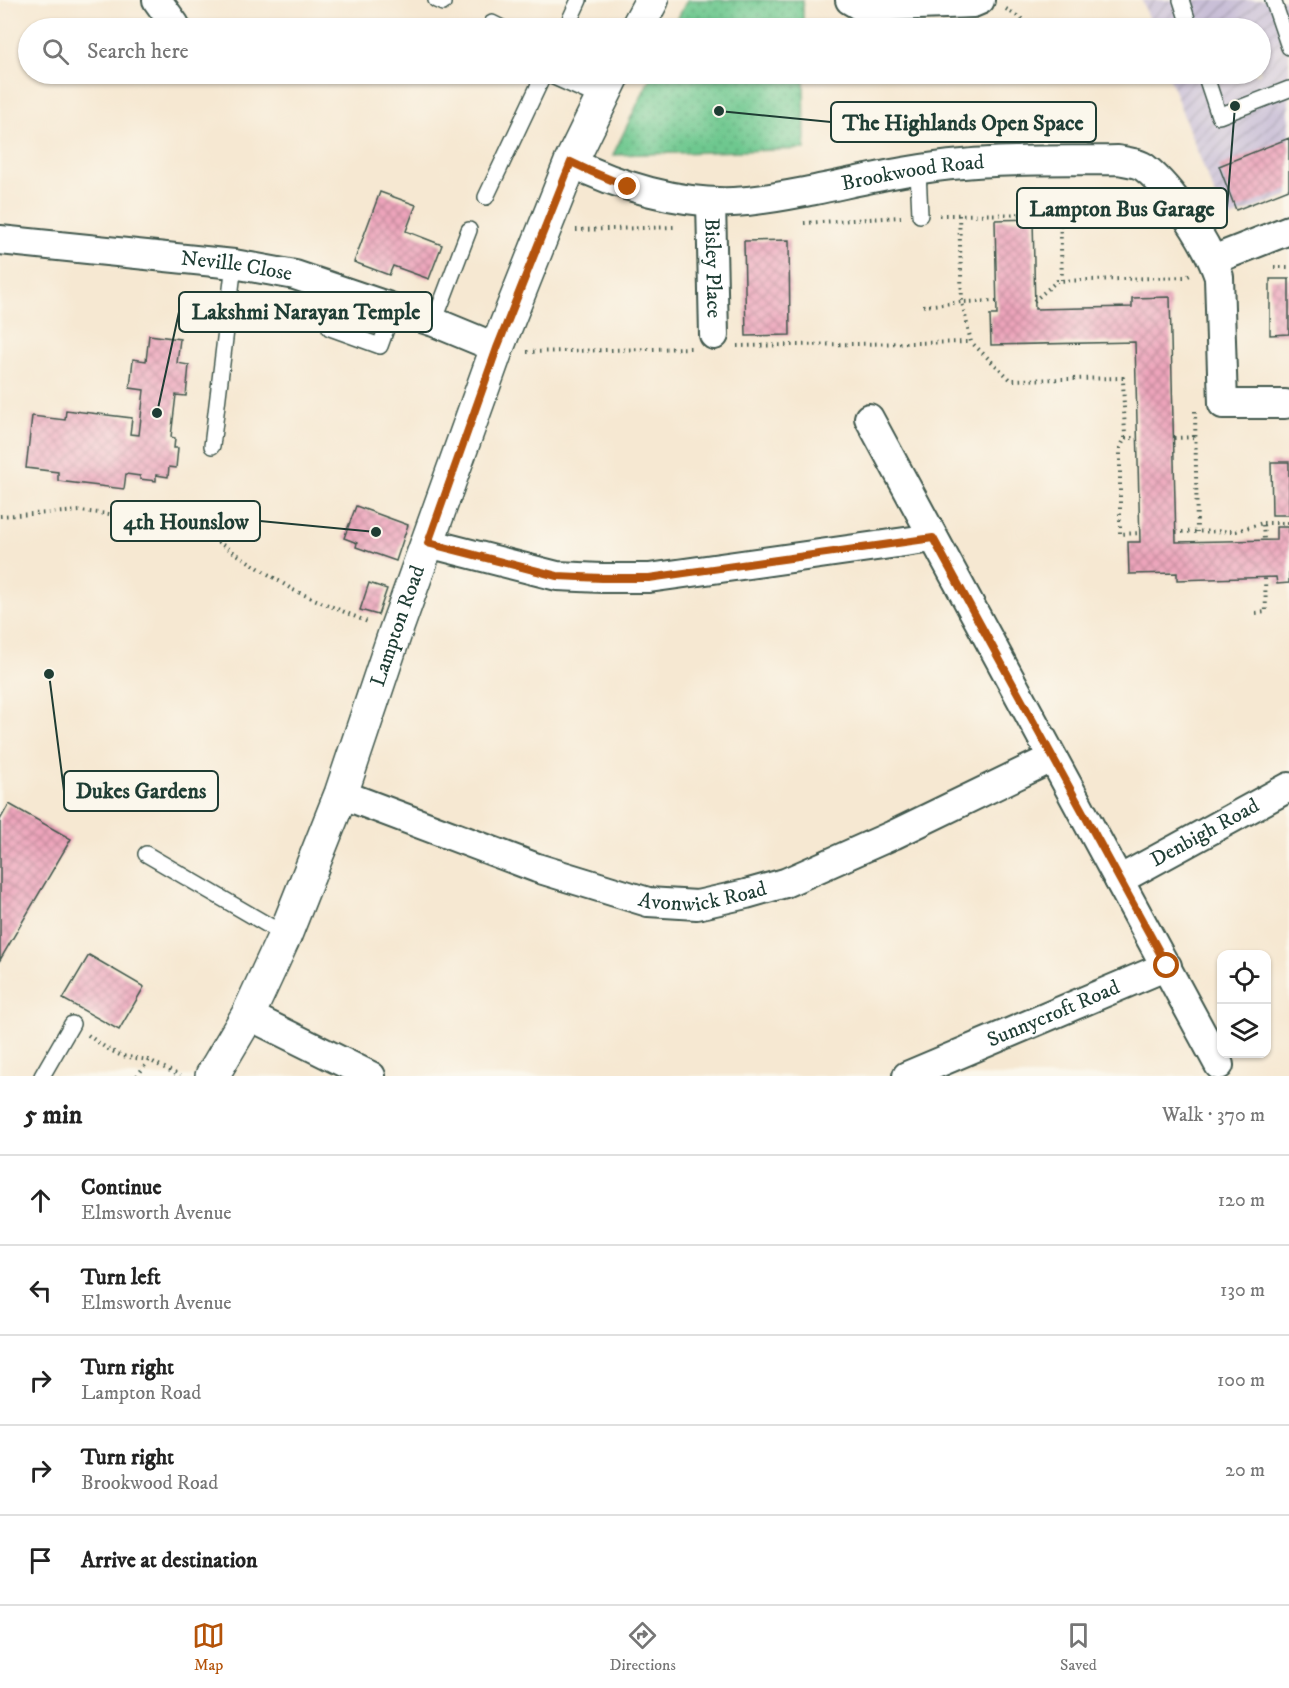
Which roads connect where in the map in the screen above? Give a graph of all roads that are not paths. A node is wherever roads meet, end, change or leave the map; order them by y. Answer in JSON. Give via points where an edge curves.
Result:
{"nodes":[{"id":1,"x":157,"y":0,"type":"edge"},
{"id":2,"x":579,"y":0,"type":"edge"},
{"id":3,"x":652,"y":0,"type":"edge"},
{"id":4,"x":850,"y":0,"type":"edge"},
{"id":5,"x":1181,"y":0,"type":"edge"},
{"id":6,"x":1273,"y":0,"type":"edge"},
{"id":7,"x":990,"y":3,"type":"edge"},
{"id":8,"x":170,"y":18,"type":"edge"},
{"id":9,"x":571,"y":18,"type":"edge"},
{"id":10,"x":642,"y":18,"type":"edge"},
{"id":11,"x":1187,"y":18,"type":"edge"},
{"id":12,"x":1289,"y":47,"type":"edge"},
{"id":13,"x":540,"y":84,"type":"edge"},
{"id":14,"x":1208,"y":84,"type":"edge"},
{"id":15,"x":608,"y":86,"type":"edge"},
{"id":16,"x":1289,"y":89,"type":"edge"},
{"id":17,"x":571,"y":162,"type":"junction"},
{"id":18,"x":918,"y":171,"type":"junction"},
{"id":19,"x":486,"y":197,"type":"dead end"},
{"id":20,"x":711,"y":214,"type":"junction"},
{"id":21,"x":920,"y":215,"type":"road end"},
{"id":22,"x":469,"y":230,"type":"dead end"},
{"id":23,"x":1289,"y":230,"type":"edge"},
{"id":24,"x":0,"y":240,"type":"edge"},
{"id":25,"x":1213,"y":260,"type":"junction"},
{"id":26,"x":234,"y":264,"type":"junction"},
{"id":27,"x":342,"y":290,"type":"junction"},
{"id":28,"x":394,"y":307,"type":"junction"},
{"id":29,"x":434,"y":322,"type":"junction"},
{"id":30,"x":714,"y":335,"type":"dead end"},
{"id":31,"x":497,"y":348,"type":"junction"},
{"id":32,"x":1285,"y":404,"type":"dead end"},
{"id":33,"x":869,"y":418,"type":"dead end"},
{"id":34,"x":212,"y":446,"type":"dead end"},
{"id":35,"x":933,"y":538,"type":"junction"},
{"id":36,"x":428,"y":543,"type":"junction"},
{"id":37,"x":1052,"y":758,"type":"junction"},
{"id":38,"x":1289,"y":788,"type":"edge"},
{"id":39,"x":341,"y":794,"type":"junction"},
{"id":40,"x":146,"y":854,"type":"dead end"},
{"id":41,"x":1119,"y":880,"type":"junction"},
{"id":42,"x":285,"y":935,"type":"junction"},
{"id":43,"x":1167,"y":966,"type":"junction"},
{"id":44,"x":248,"y":1015,"type":"junction"},
{"id":45,"x":72,"y":1024,"type":"road end"},
{"id":46,"x":1219,"y":1065,"type":"dead end"},
{"id":47,"x":42,"y":1076,"type":"edge"},
{"id":48,"x":212,"y":1076,"type":"edge"},
{"id":49,"x":371,"y":1076,"type":"edge"},
{"id":50,"x":907,"y":1076,"type":"edge"}],
"edges":[{"from":1,"to":8,"type":"street"},
{"from":2,"to":9,"type":"lane"},
{"from":3,"to":10,"type":"main road"},
{"from":4,"to":7,"type":"street","via":[[862,7]]},
{"from":5,"to":11,"type":"lane"},
{"from":6,"to":12,"type":"lane"},
{"from":13,"to":19,"type":"lane"},
{"from":14,"to":16,"type":"lane","via":[[1219,116]]},
{"from":15,"to":17,"type":"main road","name":"Lampton Road"},
{"from":17,"to":20,"type":"street","name":"Brookwood Road","via":[[628,187]]},
{"from":17,"to":31,"type":"main road","name":"Lampton Road"},
{"from":18,"to":20,"type":"street","name":"Brookwood Road","via":[[734,202]]},
{"from":18,"to":21,"type":"lane"},
{"from":18,"to":25,"type":"street","name":"Brookwood Road","via":[[963,164],[1118,160],[1143,166],[1173,196]]},
{"from":20,"to":30,"type":"street","name":"Bisley Place"},
{"from":22,"to":29,"type":"lane"},
{"from":23,"to":25,"type":"street"},
{"from":24,"to":26,"type":"street","name":"Neville Close"},
{"from":25,"to":32,"type":"street","name":"Brookwood Road","via":[[1219,277],[1222,404]]},
{"from":26,"to":27,"type":"street","name":"Neville Close","via":[[295,274]]},
{"from":26,"to":34,"type":"lane"},
{"from":27,"to":28,"type":"street","name":"Neville Close"},
{"from":27,"to":28,"type":"lane","via":[[330,328],[380,346]]},
{"from":28,"to":29,"type":"street","name":"Neville Close"},
{"from":29,"to":31,"type":"street","name":"Neville Close"},
{"from":31,"to":36,"type":"main road","name":"Lampton Road"},
{"from":33,"to":35,"type":"street"},
{"from":35,"to":36,"type":"street","via":[[649,578],[557,576]]},
{"from":35,"to":37,"type":"street"},
{"from":36,"to":39,"type":"main road","name":"Lampton Road"},
{"from":37,"to":39,"type":"street","name":"Avonwick Road","via":[[785,883],[697,905],[648,902],[537,868]]},
{"from":37,"to":41,"type":"street"},
{"from":38,"to":41,"type":"street","name":"Denbigh Road"},
{"from":39,"to":42,"type":"main road","name":"Lampton Road"},
{"from":40,"to":42,"type":"lane"},
{"from":41,"to":43,"type":"street"},
{"from":42,"to":44,"type":"main road","name":"Lampton Road"},
{"from":43,"to":46,"type":"street"},
{"from":43,"to":50,"type":"street","name":"Sunnycroft Road"},
{"from":44,"to":48,"type":"main road","name":"Lampton Road"},
{"from":44,"to":49,"type":"street"},
{"from":45,"to":47,"type":"lane"}]}
